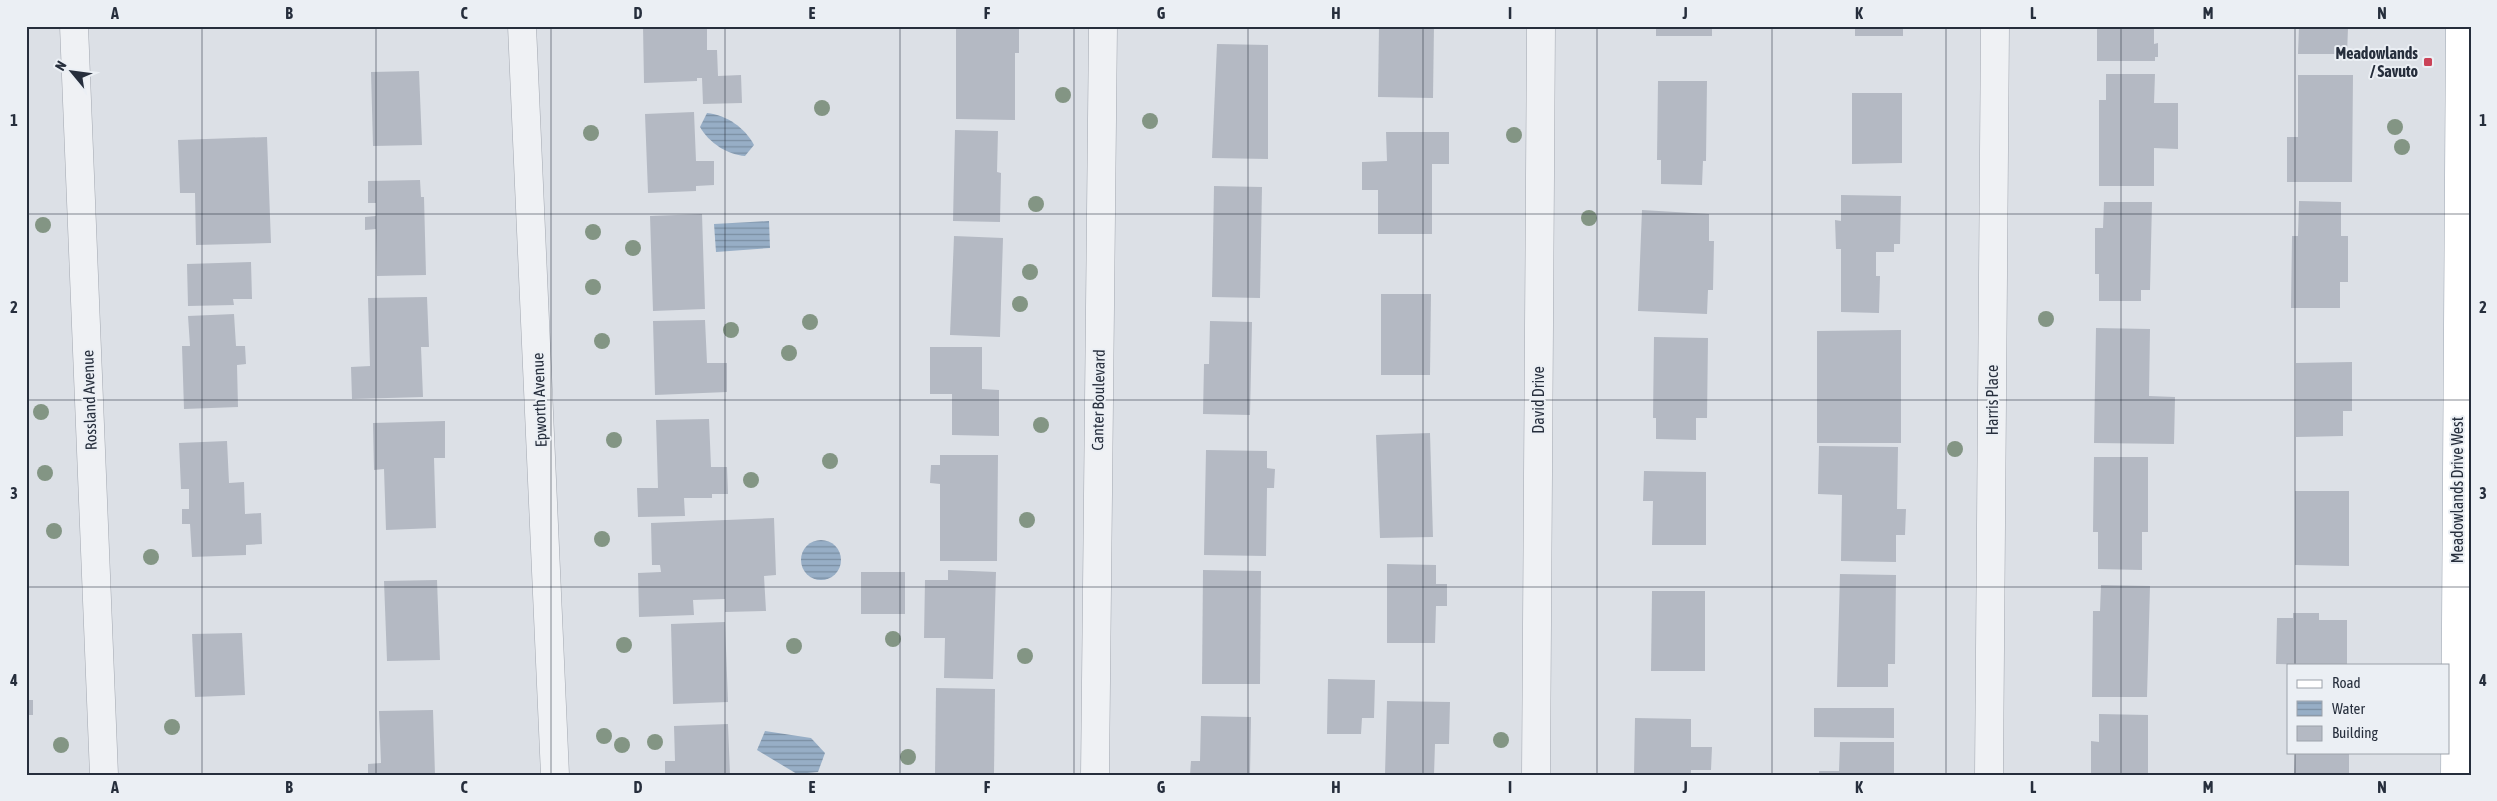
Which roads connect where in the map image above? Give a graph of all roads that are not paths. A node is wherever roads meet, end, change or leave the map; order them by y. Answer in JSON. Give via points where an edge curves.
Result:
{"nodes":[{"id":1,"x":74,"y":26,"type":"edge"},
{"id":2,"x":522,"y":26,"type":"edge"},
{"id":3,"x":1103,"y":26,"type":"edge"},
{"id":4,"x":1541,"y":26,"type":"edge"},
{"id":5,"x":1995,"y":26,"type":"edge"},
{"id":6,"x":2460,"y":26,"type":"edge"},
{"id":7,"x":104,"y":775,"type":"edge"},
{"id":8,"x":555,"y":775,"type":"edge"},
{"id":9,"x":1095,"y":775,"type":"edge"},
{"id":10,"x":1536,"y":775,"type":"edge"},
{"id":11,"x":1989,"y":775,"type":"edge"},
{"id":12,"x":2455,"y":775,"type":"edge"}],
"edges":[{"from":1,"to":7,"type":"street","name":"Rossland Avenue"},
{"from":2,"to":8,"type":"street","name":"Epworth Avenue"},
{"from":3,"to":9,"type":"street","name":"Canter Boulevard"},
{"from":4,"to":10,"type":"street","name":"David Drive"},
{"from":5,"to":11,"type":"street","name":"Harris Place"},
{"from":6,"to":12,"type":"main road","name":"Meadowlands Drive West"}]}
